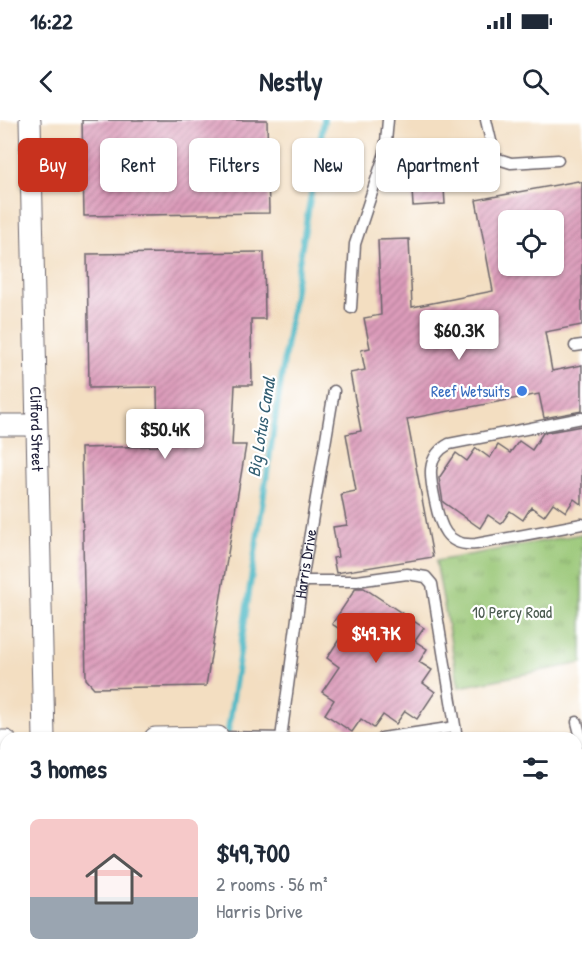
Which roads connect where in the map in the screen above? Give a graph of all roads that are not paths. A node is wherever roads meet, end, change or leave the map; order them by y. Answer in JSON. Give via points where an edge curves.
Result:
{"nodes":[{"id":1,"x":30,"y":120,"type":"edge"},
{"id":2,"x":387,"y":120,"type":"edge"},
{"id":3,"x":486,"y":120,"type":"edge"},
{"id":4,"x":558,"y":160,"type":"dead end"},
{"id":5,"x":351,"y":308,"type":"dead end"},
{"id":6,"x":334,"y":391,"type":"dead end"},
{"id":7,"x":582,"y":418,"type":"edge"},
{"id":8,"x":36,"y":424,"type":"junction"},
{"id":9,"x":0,"y":425,"type":"edge"},
{"id":10,"x":582,"y":524,"type":"edge"},
{"id":11,"x":302,"y":581,"type":"junction"},
{"id":12,"x":578,"y":722,"type":"dead end"},
{"id":13,"x":44,"y":732,"type":"edge"},
{"id":14,"x":284,"y":732,"type":"edge"},
{"id":15,"x":456,"y":732,"type":"edge"},
{"id":16,"x":580,"y":732,"type":"edge"}],
"edges":[{"from":1,"to":8,"type":"street","name":"Clifford Street"},
{"from":2,"to":5,"type":"lane","via":[[385,153],[355,244]]},
{"from":3,"to":4,"type":"lane","via":[[495,158],[512,163]]},
{"from":6,"to":11,"type":"lane","name":"Harris Drive"},
{"from":7,"to":10,"type":"lane","via":[[449,444],[437,453],[430,474],[440,526],[448,537],[461,544]]},
{"from":8,"to":9,"type":"street"},
{"from":8,"to":13,"type":"street","name":"Clifford Street"},
{"from":11,"to":14,"type":"lane","name":"Harris Drive"},
{"from":11,"to":15,"type":"lane","via":[[357,581],[407,574],[426,577],[432,584]]},
{"from":12,"to":16,"type":"lane"}]}
